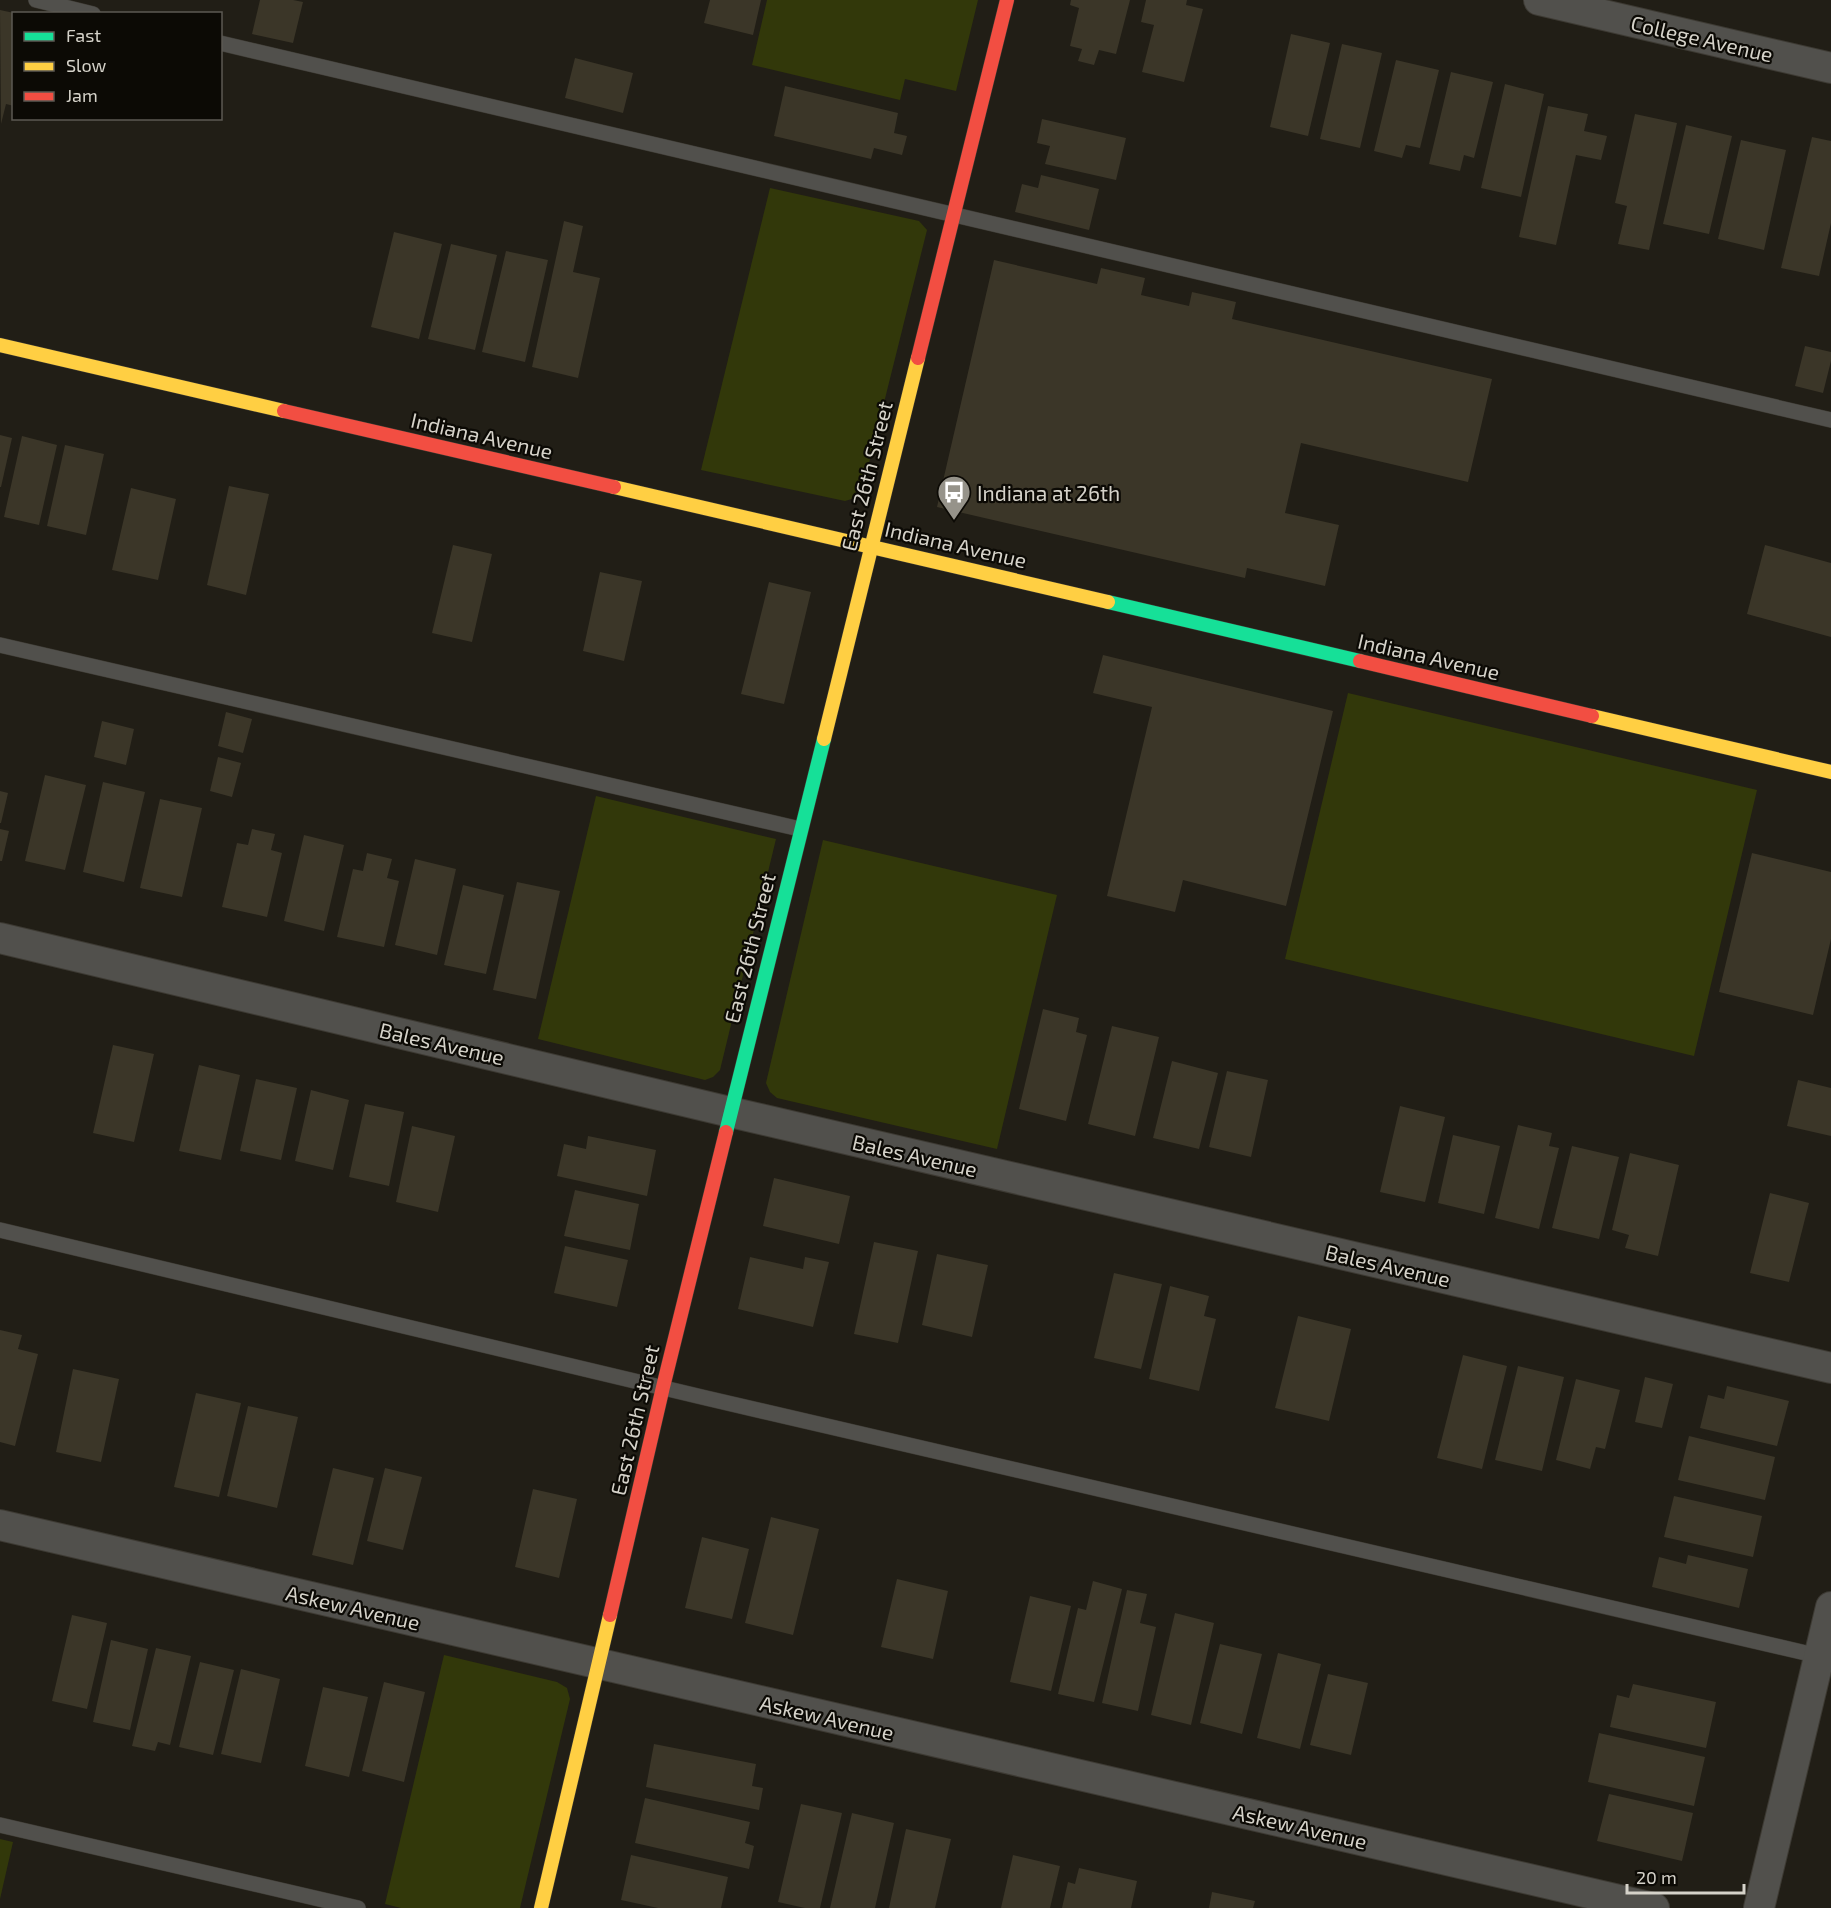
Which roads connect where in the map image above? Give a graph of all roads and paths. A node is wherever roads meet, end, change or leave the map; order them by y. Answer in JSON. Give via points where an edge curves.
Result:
{"nodes":[{"id":1,"x":36,"y":0,"type":"edge"},
{"id":2,"x":1007,"y":0,"type":"edge"},
{"id":3,"x":1539,"y":0,"type":"edge"},
{"id":4,"x":85,"y":12,"type":"edge"},
{"id":5,"x":222,"y":43,"type":"edge"},
{"id":6,"x":1831,"y":68,"type":"edge"},
{"id":7,"x":953,"y":216,"type":"junction"},
{"id":8,"x":0,"y":345,"type":"edge"},
{"id":9,"x":1831,"y":420,"type":"edge"},
{"id":10,"x":871,"y":546,"type":"junction"},
{"id":11,"x":0,"y":645,"type":"edge"},
{"id":12,"x":1831,"y":772,"type":"edge"},
{"id":13,"x":800,"y":829,"type":"junction"},
{"id":14,"x":0,"y":938,"type":"edge"},
{"id":15,"x":730,"y":1112,"type":"junction"},
{"id":16,"x":0,"y":1230,"type":"edge"},
{"id":17,"x":1831,"y":1368,"type":"edge"},
{"id":18,"x":663,"y":1387,"type":"junction"},
{"id":19,"x":0,"y":1525,"type":"edge"},
{"id":20,"x":1831,"y":1606,"type":"edge"},
{"id":21,"x":1826,"y":1657,"type":"edge"},
{"id":22,"x":599,"y":1664,"type":"junction"},
{"id":23,"x":0,"y":1825,"type":"edge"},
{"id":24,"x":358,"y":1908,"type":"edge"},
{"id":25,"x":541,"y":1908,"type":"edge"},
{"id":26,"x":1654,"y":1908,"type":"edge"},
{"id":27,"x":1759,"y":1908,"type":"edge"}],
"edges":[{"from":1,"to":4,"type":"lane"},
{"from":2,"to":7,"type":"street","name":"East 26th Street"},
{"from":3,"to":6,"type":"street","name":"College Avenue"},
{"from":5,"to":7,"type":"lane"},
{"from":7,"to":9,"type":"lane"},
{"from":7,"to":10,"type":"street","name":"East 26th Street"},
{"from":8,"to":10,"type":"street","name":"Indiana Avenue"},
{"from":10,"to":12,"type":"street","name":"Indiana Avenue"},
{"from":10,"to":13,"type":"street","name":"East 26th Street"},
{"from":11,"to":13,"type":"lane"},
{"from":13,"to":15,"type":"street","name":"East 26th Street"},
{"from":14,"to":15,"type":"street","name":"Bales Avenue"},
{"from":15,"to":17,"type":"street","name":"Bales Avenue"},
{"from":15,"to":18,"type":"street","name":"East 26th Street"},
{"from":16,"to":18,"type":"lane"},
{"from":18,"to":21,"type":"lane"},
{"from":18,"to":22,"type":"street","name":"East 26th Street"},
{"from":19,"to":22,"type":"street","name":"Askew Avenue"},
{"from":20,"to":21,"type":"street"},
{"from":21,"to":27,"type":"street"},
{"from":22,"to":25,"type":"street","name":"East 26th Street"},
{"from":22,"to":26,"type":"street","name":"Askew Avenue"},
{"from":23,"to":24,"type":"lane"}]}
